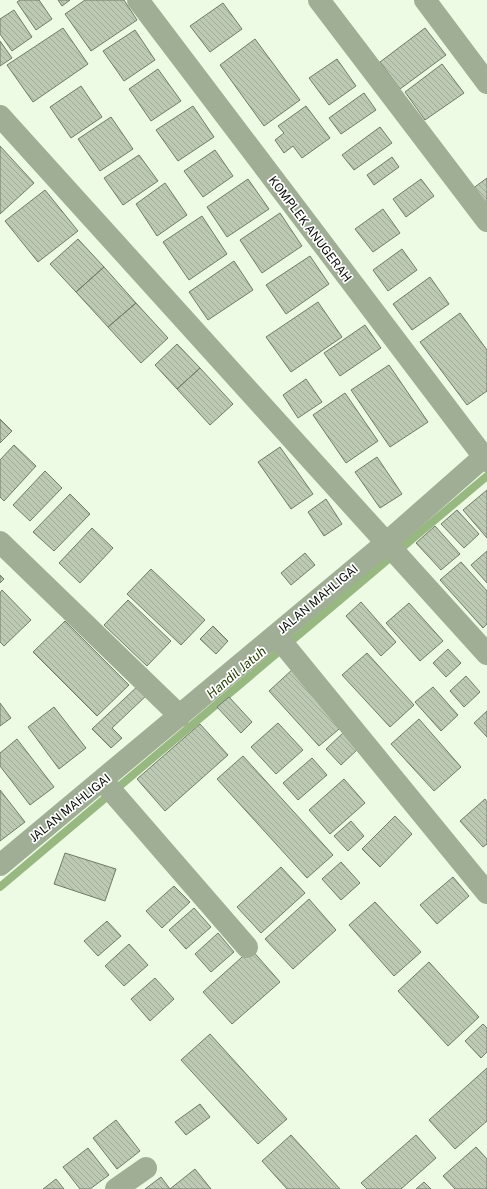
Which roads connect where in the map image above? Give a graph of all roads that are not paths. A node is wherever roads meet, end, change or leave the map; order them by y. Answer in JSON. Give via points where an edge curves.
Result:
{"nodes":[{"id":1,"x":138,"y":0,"type":"edge"},
{"id":2,"x":319,"y":0,"type":"edge"},
{"id":3,"x":425,"y":0,"type":"edge"},
{"id":4,"x":487,"y":83,"type":"edge"},
{"id":5,"x":0,"y":116,"type":"edge"},
{"id":6,"x":487,"y":221,"type":"edge"},
{"id":7,"x":486,"y":458,"type":"edge"},
{"id":8,"x":0,"y":542,"type":"edge"},
{"id":9,"x":393,"y":550,"type":"junction"},
{"id":10,"x":282,"y":643,"type":"junction"},
{"id":11,"x":487,"y":654,"type":"edge"},
{"id":12,"x":180,"y":716,"type":"junction"},
{"id":13,"x":110,"y":789,"type":"junction"},
{"id":14,"x":0,"y":865,"type":"edge"},
{"id":15,"x":487,"y":893,"type":"edge"},
{"id":16,"x":247,"y":947,"type":"dead end"},
{"id":17,"x":146,"y":1168,"type":"dead end"},
{"id":18,"x":116,"y":1189,"type":"edge"}],
"edges":[{"from":1,"to":7,"type":"street","name":"KOMPLEK ANUGERAH"},
{"from":2,"to":6,"type":"street"},
{"from":3,"to":4,"type":"street"},
{"from":5,"to":9,"type":"street"},
{"from":7,"to":9,"type":"street","name":"JALAN MAHLIGAI"},
{"from":8,"to":12,"type":"street"},
{"from":9,"to":10,"type":"street","name":"JALAN MAHLIGAI"},
{"from":9,"to":11,"type":"street"},
{"from":10,"to":12,"type":"street","name":"JALAN MAHLIGAI"},
{"from":10,"to":15,"type":"street"},
{"from":12,"to":13,"type":"street","name":"JALAN MAHLIGAI"},
{"from":13,"to":14,"type":"street","name":"JALAN MAHLIGAI"},
{"from":13,"to":16,"type":"street"},
{"from":17,"to":18,"type":"street"}]}
